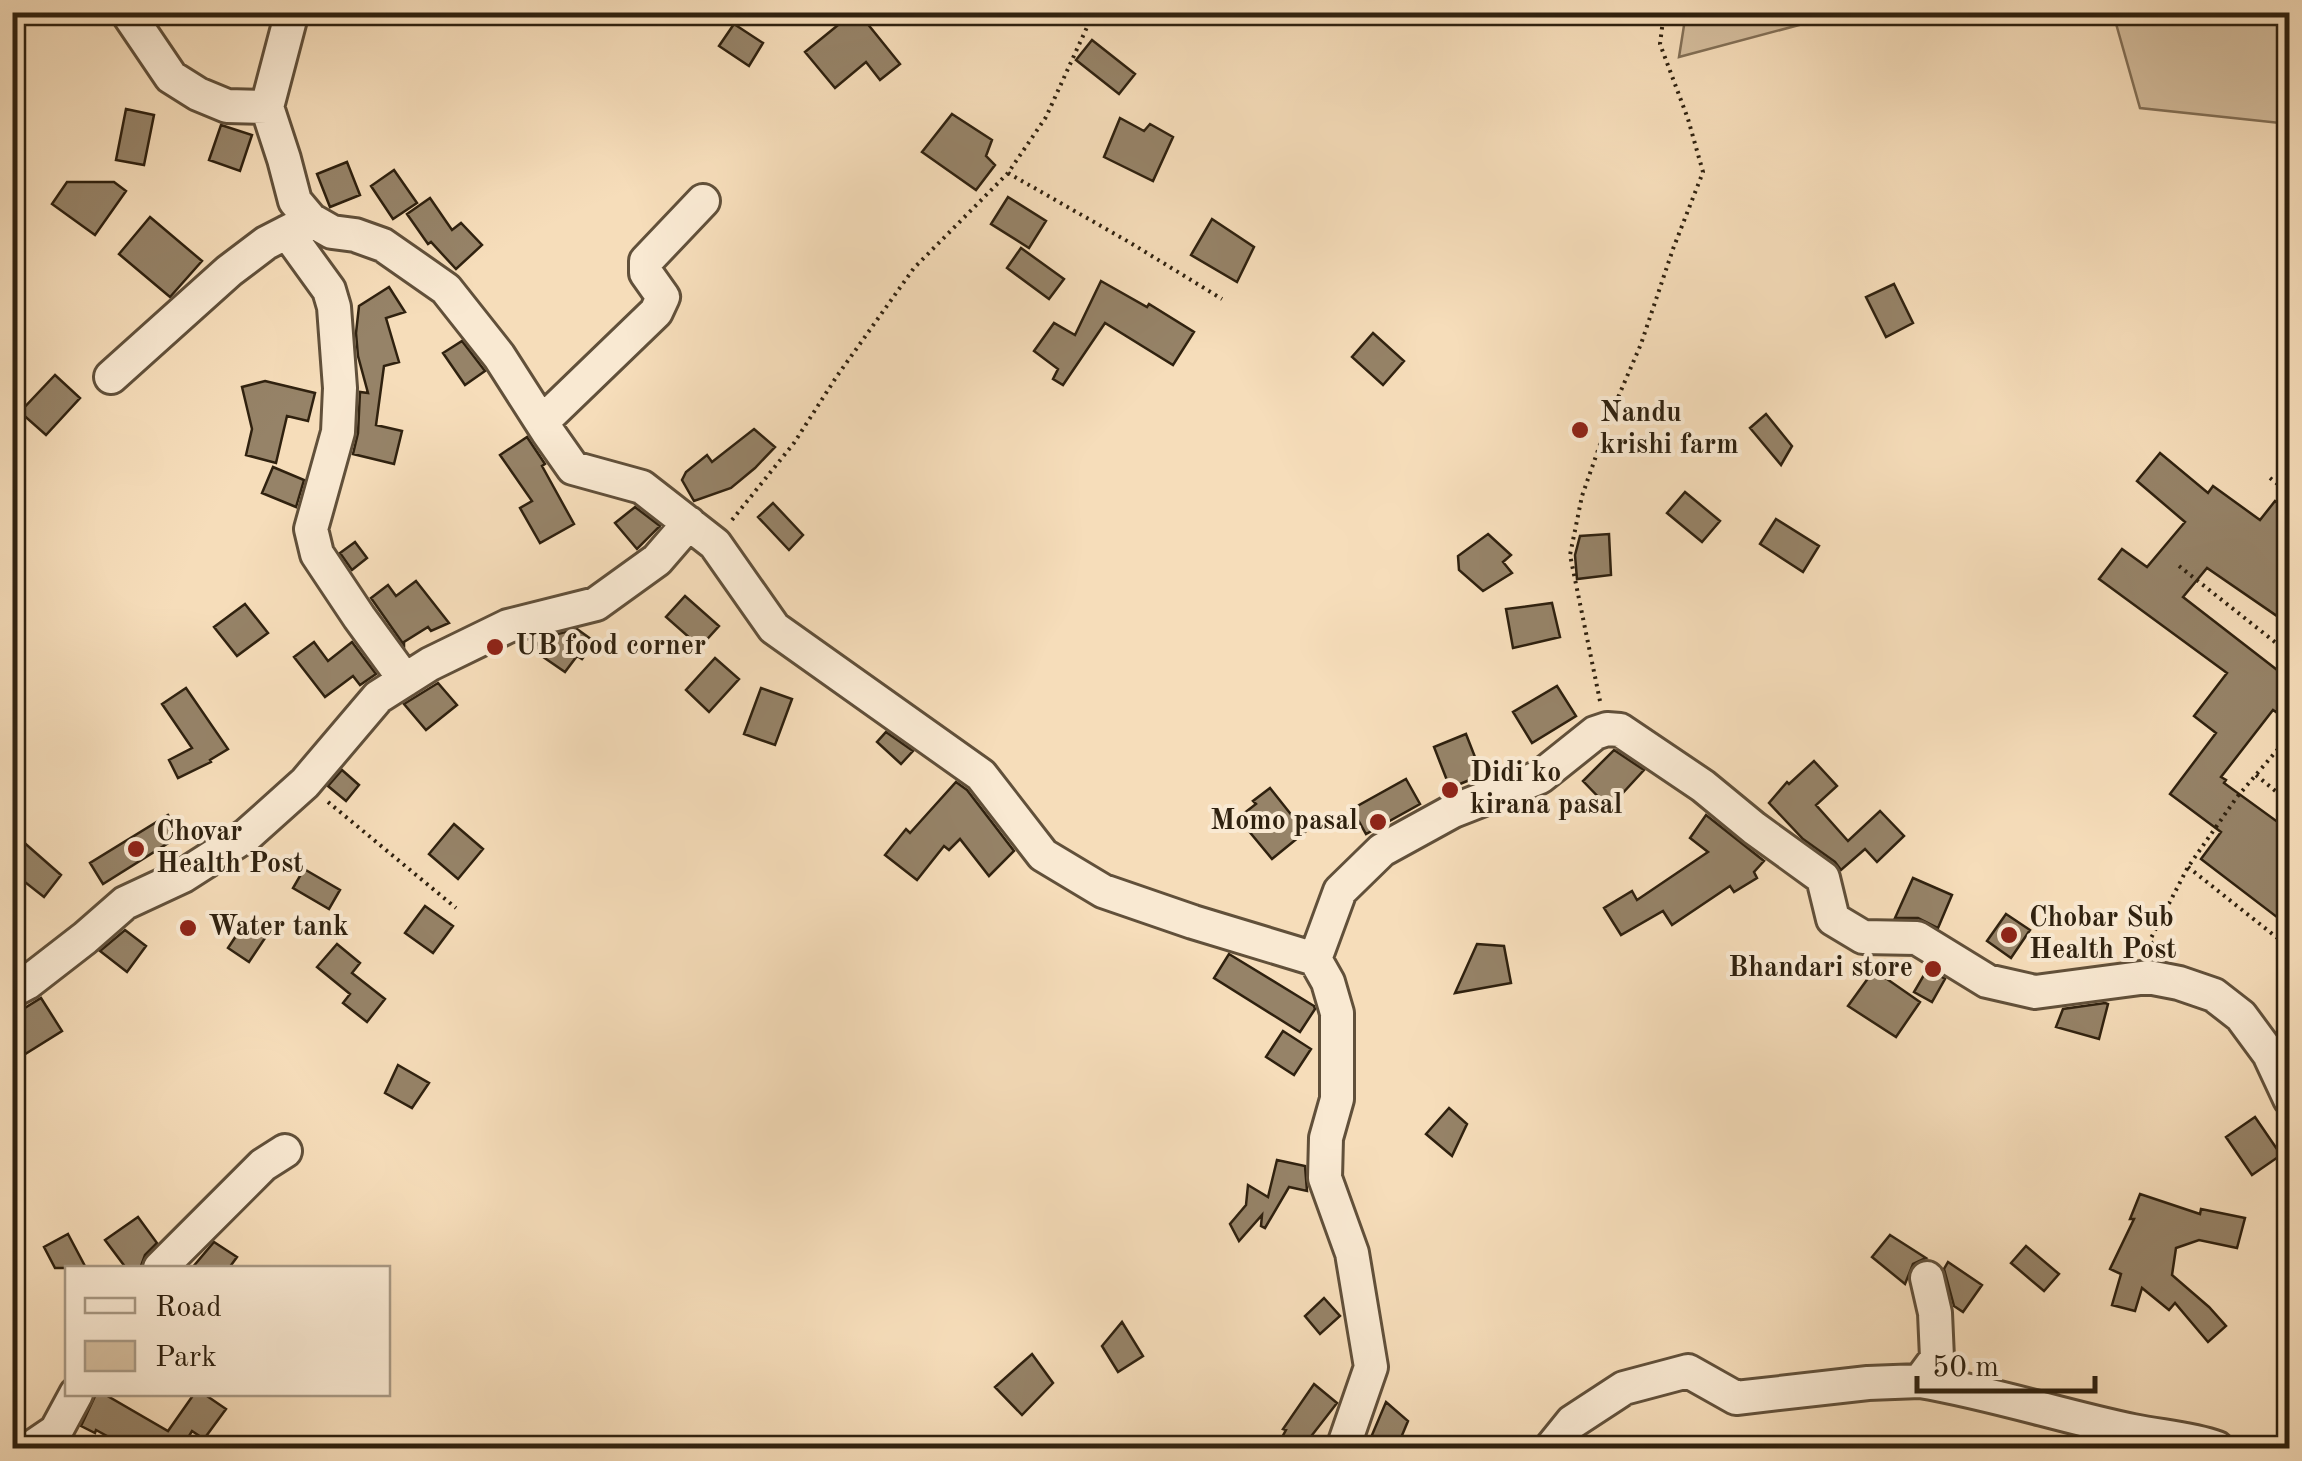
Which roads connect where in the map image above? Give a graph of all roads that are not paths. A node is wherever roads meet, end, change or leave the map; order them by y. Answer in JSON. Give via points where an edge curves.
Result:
{"nodes":[{"id":1,"x":127,"y":12,"type":"edge"},
{"id":2,"x":292,"y":12,"type":"edge"},
{"id":3,"x":266,"y":106,"type":"junction"},
{"id":4,"x":703,"y":201,"type":"dead end"},
{"id":5,"x":299,"y":226,"type":"junction"},
{"id":6,"x":110,"y":377,"type":"dead end"},
{"id":7,"x":542,"y":422,"type":"junction"},
{"id":8,"x":689,"y":523,"type":"junction"},
{"id":9,"x":405,"y":680,"type":"junction"},
{"id":10,"x":1314,"y":958,"type":"junction"},
{"id":11,"x":12,"y":991,"type":"edge"},
{"id":12,"x":2290,"y":1100,"type":"edge"},
{"id":13,"x":286,"y":1151,"type":"dead end"},
{"id":14,"x":162,"y":1266,"type":"edge"},
{"id":15,"x":1927,"y":1278,"type":"dead end"},
{"id":16,"x":1920,"y":1381,"type":"junction"},
{"id":17,"x":75,"y":1396,"type":"edge"},
{"id":18,"x":31,"y":1448,"type":"edge"},
{"id":19,"x":1344,"y":1448,"type":"edge"},
{"id":20,"x":1551,"y":1448,"type":"edge"},
{"id":21,"x":2216,"y":1448,"type":"edge"}],
"edges":[{"from":1,"to":3,"type":"street","via":[[170,77],[228,106]]},
{"from":2,"to":3,"type":"street"},
{"from":3,"to":5,"type":"street"},
{"from":4,"to":7,"type":"street","via":[[646,261],[646,273],[663,298],[656,312]]},
{"from":5,"to":6,"type":"street","via":[[229,271]]},
{"from":5,"to":7,"type":"street","via":[[383,244],[446,290]]},
{"from":5,"to":9,"type":"street","via":[[334,308],[340,388],[338,432],[311,529],[317,554]]},
{"from":7,"to":8,"type":"street","via":[[573,468],[642,488]]},
{"from":8,"to":9,"type":"street","via":[[657,560],[596,604],[508,626]]},
{"from":8,"to":10,"type":"street","via":[[715,544],[774,628],[981,775],[1043,854],[1103,891]]},
{"from":9,"to":11,"type":"street","via":[[378,696],[305,783],[247,835],[183,876],[125,902]]},
{"from":10,"to":12,"type":"street","via":[[1340,891],[1382,850],[1453,811],[1540,777],[1595,732],[1620,730],[1824,878],[1833,918],[1864,937],[1917,938],[1987,981],[2035,992],[2148,977],[2214,995],[2241,1016],[2269,1054]]},
{"from":10,"to":19,"type":"street","via":[[1338,1013],[1337,1099],[1326,1138],[1326,1178],[1352,1253],[1371,1366]]},
{"from":13,"to":14,"type":"street","via":[[263,1165]]},
{"from":15,"to":16,"type":"street","via":[[1937,1358]]},
{"from":16,"to":20,"type":"street","via":[[1736,1398],[1688,1371],[1624,1388],[1572,1422]]},
{"from":16,"to":21,"type":"street"},
{"from":17,"to":18,"type":"street","via":[[56,1431]]}]}
